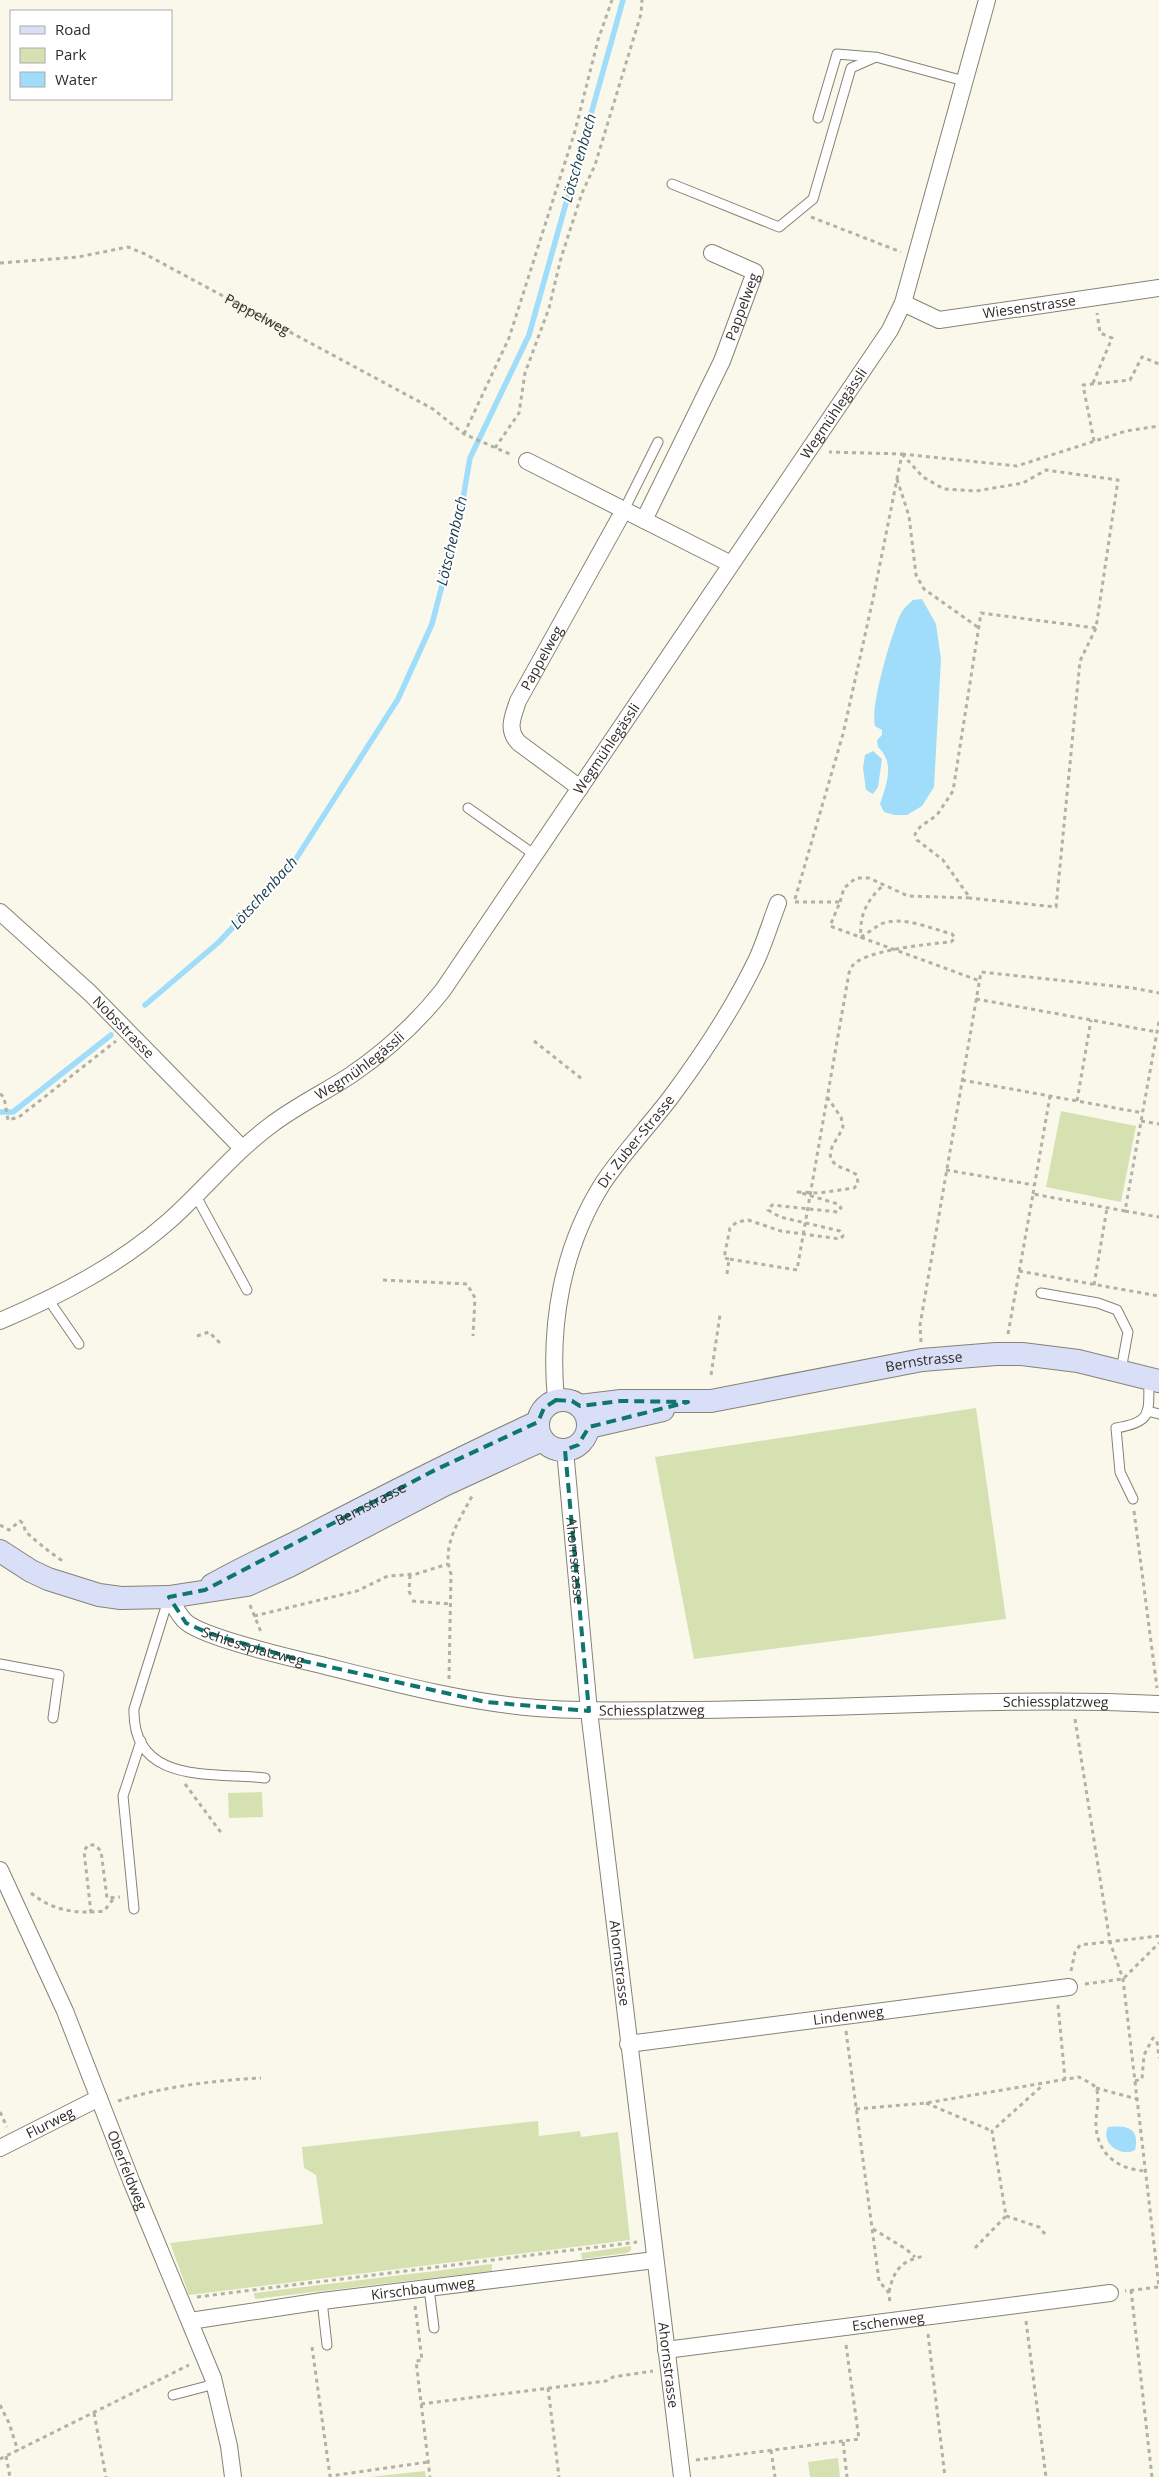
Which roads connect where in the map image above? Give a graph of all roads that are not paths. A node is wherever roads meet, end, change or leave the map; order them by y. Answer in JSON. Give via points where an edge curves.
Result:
{"nodes":[{"id":1,"x":987,"y":0,"type":"edge"},
{"id":2,"x":876,"y":57,"type":"junction"},
{"id":3,"x":964,"y":81,"type":"junction"},
{"id":4,"x":818,"y":118,"type":"dead end"},
{"id":5,"x":672,"y":184,"type":"dead end"},
{"id":6,"x":712,"y":253,"type":"dead end"},
{"id":7,"x":1159,"y":288,"type":"edge"},
{"id":8,"x":903,"y":303,"type":"junction"},
{"id":9,"x":658,"y":442,"type":"dead end"},
{"id":10,"x":527,"y":461,"type":"dead end"},
{"id":11,"x":624,"y":510,"type":"junction"},
{"id":12,"x":644,"y":520,"type":"junction"},
{"id":13,"x":731,"y":564,"type":"junction"},
{"id":14,"x":580,"y":788,"type":"junction"},
{"id":15,"x":468,"y":808,"type":"dead end"},
{"id":16,"x":535,"y":854,"type":"junction"},
{"id":17,"x":786,"y":902,"type":"road end"},
{"id":18,"x":0,"y":912,"type":"edge"},
{"id":19,"x":242,"y":1148,"type":"junction"},
{"id":20,"x":196,"y":1196,"type":"junction"},
{"id":21,"x":247,"y":1290,"type":"dead end"},
{"id":22,"x":1041,"y":1293,"type":"dead end"},
{"id":23,"x":48,"y":1299,"type":"junction"},
{"id":24,"x":0,"y":1322,"type":"edge"},
{"id":25,"x":79,"y":1344,"type":"dead end"},
{"id":26,"x":1121,"y":1370,"type":"junction"},
{"id":27,"x":1154,"y":1380,"type":"edge"},
{"id":28,"x":556,"y":1400,"type":"junction"},
{"id":29,"x":688,"y":1402,"type":"junction"},
{"id":30,"x":580,"y":1406,"type":"junction"},
{"id":31,"x":1147,"y":1411,"type":"junction"},
{"id":32,"x":1159,"y":1414,"type":"edge"},
{"id":33,"x":589,"y":1427,"type":"junction"},
{"id":34,"x":540,"y":1431,"type":"junction"},
{"id":35,"x":565,"y":1450,"type":"junction"},
{"id":36,"x":1133,"y":1499,"type":"road end"},
{"id":37,"x":1,"y":1557,"type":"edge"},
{"id":38,"x":169,"y":1597,"type":"junction"},
{"id":39,"x":0,"y":1664,"type":"edge"},
{"id":40,"x":1158,"y":1698,"type":"edge"},
{"id":41,"x":588,"y":1710,"type":"junction"},
{"id":42,"x":53,"y":1718,"type":"dead end"},
{"id":43,"x":141,"y":1741,"type":"junction"},
{"id":44,"x":265,"y":1778,"type":"dead end"},
{"id":45,"x":0,"y":1870,"type":"edge"},
{"id":46,"x":134,"y":1909,"type":"dead end"},
{"id":47,"x":1063,"y":1988,"type":"road end"},
{"id":48,"x":628,"y":2044,"type":"junction"},
{"id":49,"x":102,"y":2103,"type":"junction"},
{"id":50,"x":0,"y":2148,"type":"edge"},
{"id":51,"x":655,"y":2260,"type":"junction"},
{"id":52,"x":429,"y":2288,"type":"junction"},
{"id":53,"x":1110,"y":2292,"type":"road end"},
{"id":54,"x":322,"y":2301,"type":"junction"},
{"id":55,"x":190,"y":2321,"type":"junction"},
{"id":56,"x":434,"y":2328,"type":"dead end"},
{"id":57,"x":327,"y":2345,"type":"dead end"},
{"id":58,"x":666,"y":2350,"type":"junction"},
{"id":59,"x":215,"y":2384,"type":"junction"},
{"id":60,"x":173,"y":2396,"type":"dead end"},
{"id":61,"x":681,"y":2469,"type":"edge"},
{"id":62,"x":232,"y":2477,"type":"edge"}],
"edges":[{"from":1,"to":3,"type":"street","name":"Wegmühlegässli"},
{"from":2,"to":3,"type":"lane"},
{"from":2,"to":4,"type":"lane","via":[[837,54]]},
{"from":2,"to":5,"type":"lane","via":[[851,68],[813,199],[779,227]]},
{"from":3,"to":8,"type":"street","name":"Wegmühlegässli"},
{"from":6,"to":12,"type":"street","name":"Pappelweg","via":[[755,272],[722,361]]},
{"from":7,"to":8,"type":"street","name":"Wiesenstrasse","via":[[939,320]]},
{"from":8,"to":13,"type":"street","name":"Wegmühlegässli","via":[[890,330]]},
{"from":9,"to":11,"type":"lane"},
{"from":10,"to":11,"type":"street"},
{"from":11,"to":12,"type":"street"},
{"from":11,"to":14,"type":"street","name":"Pappelweg","via":[[518,701],[511,724],[513,736],[519,743]]},
{"from":12,"to":13,"type":"street"},
{"from":13,"to":14,"type":"street","name":"Wegmühlegässli"},
{"from":14,"to":16,"type":"street","name":"Wegmühlegässli"},
{"from":15,"to":16,"type":"lane"},
{"from":16,"to":19,"type":"street","name":"Wegmühlegässli","via":[[442,990],[411,1027],[351,1074],[283,1116]]},
{"from":17,"to":28,"type":"street","name":"Dr. Zuber-Strasse","via":[[719,1026],[671,1096],[604,1182],[580,1226],[564,1273],[555,1324],[553,1371]]},
{"from":18,"to":19,"type":"street","name":"Nobsstrasse","via":[[90,992]]},
{"from":19,"to":20,"type":"street","name":"Wegmühlegässli"},
{"from":20,"to":21,"type":"lane"},
{"from":20,"to":23,"type":"street","name":"Wegmühlegässli","via":[[128,1254],[95,1276]]},
{"from":22,"to":26,"type":"lane","via":[[1098,1303],[1117,1310],[1128,1332]]},
{"from":23,"to":24,"type":"street","name":"Wegmühlegässli"},
{"from":23,"to":25,"type":"lane"},
{"from":26,"to":27,"type":"main road","name":"Bernstrasse"},
{"from":26,"to":29,"type":"main road","name":"Bernstrasse","via":[[1060,1358],[996,1354],[922,1360],[711,1401]]},
{"from":27,"to":31,"type":"lane"},
{"from":28,"to":30,"type":"main road","via":[[572,1401]]},
{"from":28,"to":34,"type":"main road","via":[[544,1408]]},
{"from":29,"to":30,"type":"main road","name":"Bernstrasse","via":[[621,1400]]},
{"from":29,"to":33,"type":"main road","name":"Bernstrasse"},
{"from":30,"to":33,"type":"main road"},
{"from":31,"to":32,"type":"lane"},
{"from":31,"to":36,"type":"lane","via":[[1135,1425],[1116,1428],[1120,1472]]},
{"from":33,"to":35,"type":"main road","via":[[578,1445]]},
{"from":34,"to":35,"type":"main road","via":[[557,1449]]},
{"from":34,"to":38,"type":"main road","name":"Bernstrasse","via":[[435,1470],[247,1565],[205,1590]]},
{"from":35,"to":41,"type":"street","name":"Ahornstrasse"},
{"from":37,"to":38,"type":"main road","name":"Bernstrasse","via":[[48,1579],[99,1594],[129,1599]]},
{"from":38,"to":41,"type":"street","name":"Schiessplatzweg","via":[[186,1622],[208,1633],[268,1651],[406,1686],[505,1705]]},
{"from":38,"to":43,"type":"lane","via":[[134,1709],[135,1728]]},
{"from":39,"to":42,"type":"lane","via":[[59,1675]]},
{"from":40,"to":41,"type":"street","name":"Schiessplatzweg","via":[[941,1702],[767,1710]]},
{"from":41,"to":48,"type":"street","name":"Ahornstrasse"},
{"from":43,"to":44,"type":"lane","via":[[155,1758],[194,1775]]},
{"from":43,"to":46,"type":"lane","via":[[123,1796]]},
{"from":45,"to":49,"type":"street","name":"Oberfeldweg","via":[[65,2011]]},
{"from":47,"to":48,"type":"street","name":"Lindenweg"},
{"from":48,"to":51,"type":"street","name":"Ahornstrasse"},
{"from":49,"to":50,"type":"street","name":"Flurweg"},
{"from":49,"to":55,"type":"street","name":"Oberfeldweg"},
{"from":51,"to":52,"type":"street","name":"Kirschbaumweg"},
{"from":51,"to":58,"type":"street","name":"Ahornstrasse"},
{"from":52,"to":54,"type":"street","name":"Kirschbaumweg"},
{"from":52,"to":56,"type":"lane"},
{"from":53,"to":58,"type":"street","name":"Eschenweg"},
{"from":54,"to":55,"type":"street","name":"Kirschbaumweg"},
{"from":54,"to":57,"type":"lane"},
{"from":55,"to":59,"type":"street","name":"Oberfeldweg"},
{"from":58,"to":61,"type":"street","name":"Ahornstrasse"},
{"from":59,"to":60,"type":"lane"},
{"from":59,"to":62,"type":"street","name":"Oberfeldweg","via":[[229,2446]]}]}
